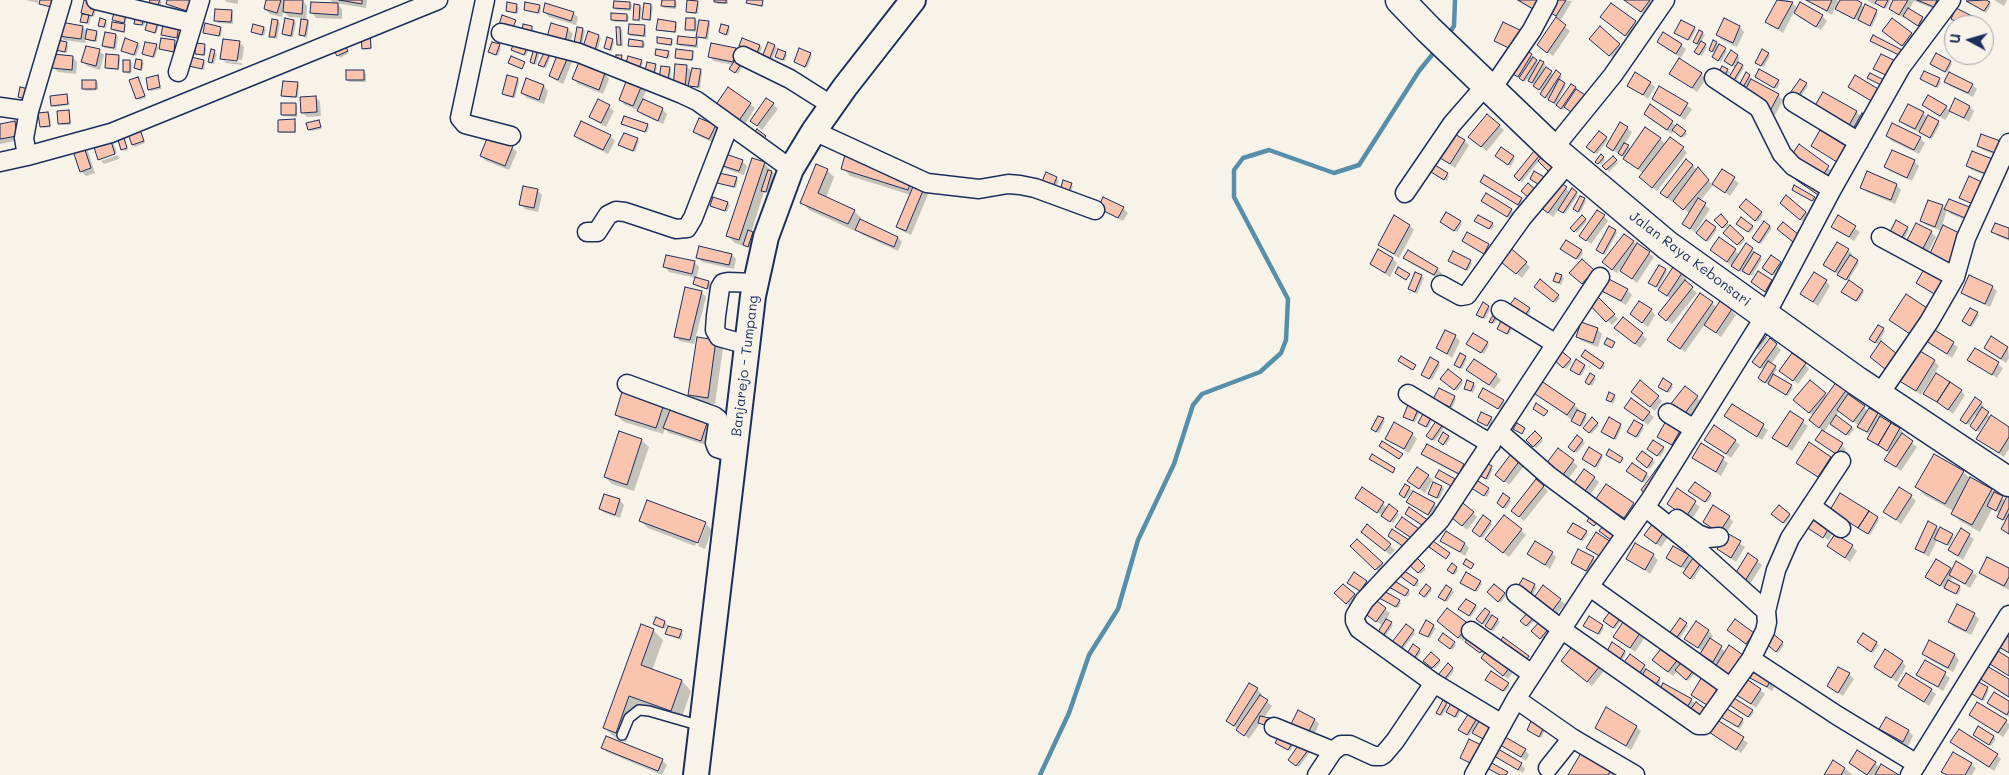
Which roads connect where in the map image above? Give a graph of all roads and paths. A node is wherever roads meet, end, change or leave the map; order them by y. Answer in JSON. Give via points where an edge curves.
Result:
{"nodes":[{"id":1,"x":62,"y":0,"type":"edge"},
{"id":2,"x":96,"y":0,"type":"edge"},
{"id":3,"x":200,"y":0,"type":"edge"},
{"id":4,"x":438,"y":0,"type":"edge"},
{"id":5,"x":485,"y":0,"type":"edge"},
{"id":6,"x":913,"y":0,"type":"edge"},
{"id":7,"x":1400,"y":0,"type":"edge"},
{"id":8,"x":1548,"y":0,"type":"edge"},
{"id":9,"x":1665,"y":0,"type":"edge"},
{"id":10,"x":1951,"y":0,"type":"edge"},
{"id":11,"x":192,"y":23,"type":"junction"},
{"id":12,"x":501,"y":33,"type":"dead end"},
{"id":13,"x":743,"y":56,"type":"dead end"},
{"id":14,"x":178,"y":72,"type":"dead end"},
{"id":15,"x":1714,"y":78,"type":"dead end"},
{"id":16,"x":1488,"y":88,"type":"junction"},
{"id":17,"x":1793,"y":102,"type":"dead end"},
{"id":18,"x":831,"y":105,"type":"junction"},
{"id":19,"x":0,"y":107,"type":"edge"},
{"id":20,"x":29,"y":111,"type":"junction"},
{"id":21,"x":729,"y":125,"type":"junction"},
{"id":22,"x":814,"y":131,"type":"junction"},
{"id":23,"x":512,"y":136,"type":"dead end"},
{"id":24,"x":1859,"y":142,"type":"junction"},
{"id":25,"x":2009,"y":143,"type":"edge"},
{"id":26,"x":26,"y":150,"type":"junction"},
{"id":27,"x":1561,"y":155,"type":"junction"},
{"id":28,"x":0,"y":162,"type":"edge"},
{"id":29,"x":2004,"y":168,"type":"edge"},
{"id":30,"x":791,"y":169,"type":"junction"},
{"id":31,"x":1832,"y":189,"type":"junction"},
{"id":32,"x":1405,"y":194,"type":"dead end"},
{"id":33,"x":1095,"y":210,"type":"dead end"},
{"id":34,"x":587,"y":232,"type":"dead end"},
{"id":35,"x":1881,"y":237,"type":"dead end"},
{"id":36,"x":1600,"y":277,"type":"dead end"},
{"id":37,"x":1955,"y":277,"type":"junction"},
{"id":38,"x":756,"y":282,"type":"junction"},
{"id":39,"x":1441,"y":285,"type":"dead end"},
{"id":40,"x":1501,"y":310,"type":"dead end"},
{"id":41,"x":1765,"y":316,"type":"junction"},
{"id":42,"x":1556,"y":344,"type":"junction"},
{"id":43,"x":748,"y":345,"type":"junction"},
{"id":44,"x":627,"y":384,"type":"dead end"},
{"id":45,"x":1408,"y":394,"type":"dead end"},
{"id":46,"x":1879,"y":395,"type":"junction"},
{"id":47,"x":1668,"y":413,"type":"dead end"},
{"id":48,"x":1694,"y":429,"type":"junction"},
{"id":49,"x":1495,"y":438,"type":"junction"},
{"id":50,"x":735,"y":454,"type":"junction"},
{"id":51,"x":1841,"y":461,"type":"dead end"},
{"id":52,"x":2009,"y":482,"type":"edge"},
{"id":53,"x":1647,"y":503,"type":"junction"},
{"id":54,"x":1811,"y":506,"type":"junction"},
{"id":55,"x":1842,"y":528,"type":"dead end"},
{"id":56,"x":1626,"y":533,"type":"junction"},
{"id":57,"x":1719,"y":536,"type":"dead end"},
{"id":58,"x":1590,"y":587,"type":"junction"},
{"id":59,"x":1516,"y":594,"type":"dead end"},
{"id":60,"x":1766,"y":611,"type":"junction"},
{"id":61,"x":2009,"y":615,"type":"edge"},
{"id":62,"x":1561,"y":629,"type":"junction"},
{"id":63,"x":1471,"y":630,"type":"dead end"},
{"id":64,"x":1751,"y":658,"type":"junction"},
{"id":65,"x":1532,"y":674,"type":"junction"},
{"id":66,"x":1434,"y":683,"type":"junction"},
{"id":67,"x":1730,"y":687,"type":"junction"},
{"id":68,"x":1516,"y":699,"type":"junction"},
{"id":69,"x":1502,"y":724,"type":"junction"},
{"id":70,"x":701,"y":726,"type":"junction"},
{"id":71,"x":1274,"y":727,"type":"dead end"},
{"id":72,"x":622,"y":735,"type":"dead end"},
{"id":73,"x":1572,"y":738,"type":"junction"},
{"id":74,"x":1334,"y":751,"type":"junction"},
{"id":75,"x":1548,"y":768,"type":"dead end"},
{"id":76,"x":1912,"y":772,"type":"edge"},
{"id":77,"x":696,"y":775,"type":"edge"},
{"id":78,"x":1317,"y":775,"type":"edge"},
{"id":79,"x":1474,"y":775,"type":"edge"},
{"id":80,"x":1635,"y":775,"type":"edge"}],
"edges":[{"from":1,"to":20,"type":"street"},
{"from":2,"to":11,"type":"street"},
{"from":3,"to":11,"type":"street"},
{"from":4,"to":26,"type":"street","via":[[111,133]]},
{"from":5,"to":23,"type":"street","via":[[460,118],[463,123]]},
{"from":6,"to":18,"type":"main road","name":"Banjarejo - Tumpang"},
{"from":7,"to":16,"type":"main road","name":"Jalan Raya Kebonsari"},
{"from":8,"to":16,"type":"street","via":[[1532,30]]},
{"from":9,"to":27,"type":"street"},
{"from":10,"to":24,"type":"street","via":[[1901,67]]},
{"from":11,"to":14,"type":"street"},
{"from":12,"to":21,"type":"street","via":[[579,53],[668,88],[697,101]]},
{"from":13,"to":18,"type":"street","via":[[790,79]]},
{"from":15,"to":31,"type":"street","via":[[1759,108],[1782,154],[1793,166]]},
{"from":16,"to":27,"type":"main road","name":"Jalan Raya Kebonsari"},
{"from":16,"to":32,"type":"street","via":[[1452,124]]},
{"from":17,"to":24,"type":"street"},
{"from":18,"to":22,"type":"main road","name":"Banjarejo - Tumpang"},
{"from":19,"to":20,"type":"street"},
{"from":20,"to":26,"type":"street"},
{"from":21,"to":30,"type":"street"},
{"from":21,"to":34,"type":"street","via":[[693,218],[686,228],[678,229],[616,211],[608,215],[598,231]]},
{"from":22,"to":30,"type":"main road","name":"Banjarejo - Tumpang"},
{"from":22,"to":33,"type":"street","via":[[926,183],[979,189],[1020,185]]},
{"from":24,"to":31,"type":"street"},
{"from":25,"to":29,"type":"street"},
{"from":26,"to":28,"type":"street"},
{"from":27,"to":39,"type":"street","via":[[1467,296]]},
{"from":27,"to":41,"type":"main road","name":"Jalan Raya Kebonsari","via":[[1667,245]]},
{"from":29,"to":37,"type":"street","via":[[1966,238]]},
{"from":30,"to":38,"type":"main road","name":"Banjarejo - Tumpang","via":[[766,237]]},
{"from":31,"to":41,"type":"street"},
{"from":35,"to":37,"type":"street"},
{"from":36,"to":42,"type":"street"},
{"from":37,"to":46,"type":"street","via":[[1929,322]]},
{"from":38,"to":43,"type":"main road","name":"Banjarejo - Tumpang"},
{"from":38,"to":43,"type":"street","via":[[724,283],[720,288],[716,316],[715,330],[719,337]]},
{"from":40,"to":42,"type":"street"},
{"from":41,"to":46,"type":"main road","name":"Jalan Raya Kebonsari"},
{"from":41,"to":48,"type":"street"},
{"from":42,"to":49,"type":"street"},
{"from":43,"to":50,"type":"main road","name":"Banjarejo - Tumpang"},
{"from":44,"to":50,"type":"street","via":[[714,416],[718,419],[717,448]]},
{"from":45,"to":49,"type":"street"},
{"from":46,"to":52,"type":"main road","name":"Jalan Raya Kebonsari"},
{"from":47,"to":48,"type":"street"},
{"from":48,"to":53,"type":"street"},
{"from":49,"to":56,"type":"street"},
{"from":49,"to":66,"type":"street","via":[[1440,520],[1364,601],[1355,616],[1359,629]]},
{"from":50,"to":70,"type":"main road","name":"Banjarejo - Tumpang"},
{"from":51,"to":54,"type":"street"},
{"from":53,"to":56,"type":"street"},
{"from":53,"to":57,"type":"street","via":[[1698,534],[1708,538]]},
{"from":53,"to":60,"type":"street"},
{"from":54,"to":55,"type":"street"},
{"from":54,"to":60,"type":"street","via":[[1781,555]]},
{"from":56,"to":58,"type":"street"},
{"from":58,"to":62,"type":"street"},
{"from":58,"to":67,"type":"street"},
{"from":59,"to":62,"type":"street"},
{"from":60,"to":64,"type":"street","via":[[1765,631]]},
{"from":61,"to":76,"type":"street"},
{"from":62,"to":65,"type":"street"},
{"from":62,"to":67,"type":"street","via":[[1698,726],[1706,723]]},
{"from":63,"to":65,"type":"street"},
{"from":64,"to":67,"type":"street"},
{"from":64,"to":76,"type":"street","via":[[1838,716]]},
{"from":65,"to":68,"type":"street"},
{"from":66,"to":69,"type":"street"},
{"from":66,"to":74,"type":"street","via":[[1395,741],[1381,756],[1347,745],[1338,746]]},
{"from":68,"to":69,"type":"street"},
{"from":68,"to":73,"type":"street"},
{"from":69,"to":79,"type":"street"},
{"from":70,"to":72,"type":"lane","via":[[639,710],[629,718]]},
{"from":70,"to":77,"type":"main road","name":"Banjarejo - Tumpang"},
{"from":71,"to":74,"type":"street"},
{"from":73,"to":75,"type":"street"},
{"from":73,"to":80,"type":"street"},
{"from":74,"to":78,"type":"street"}]}
